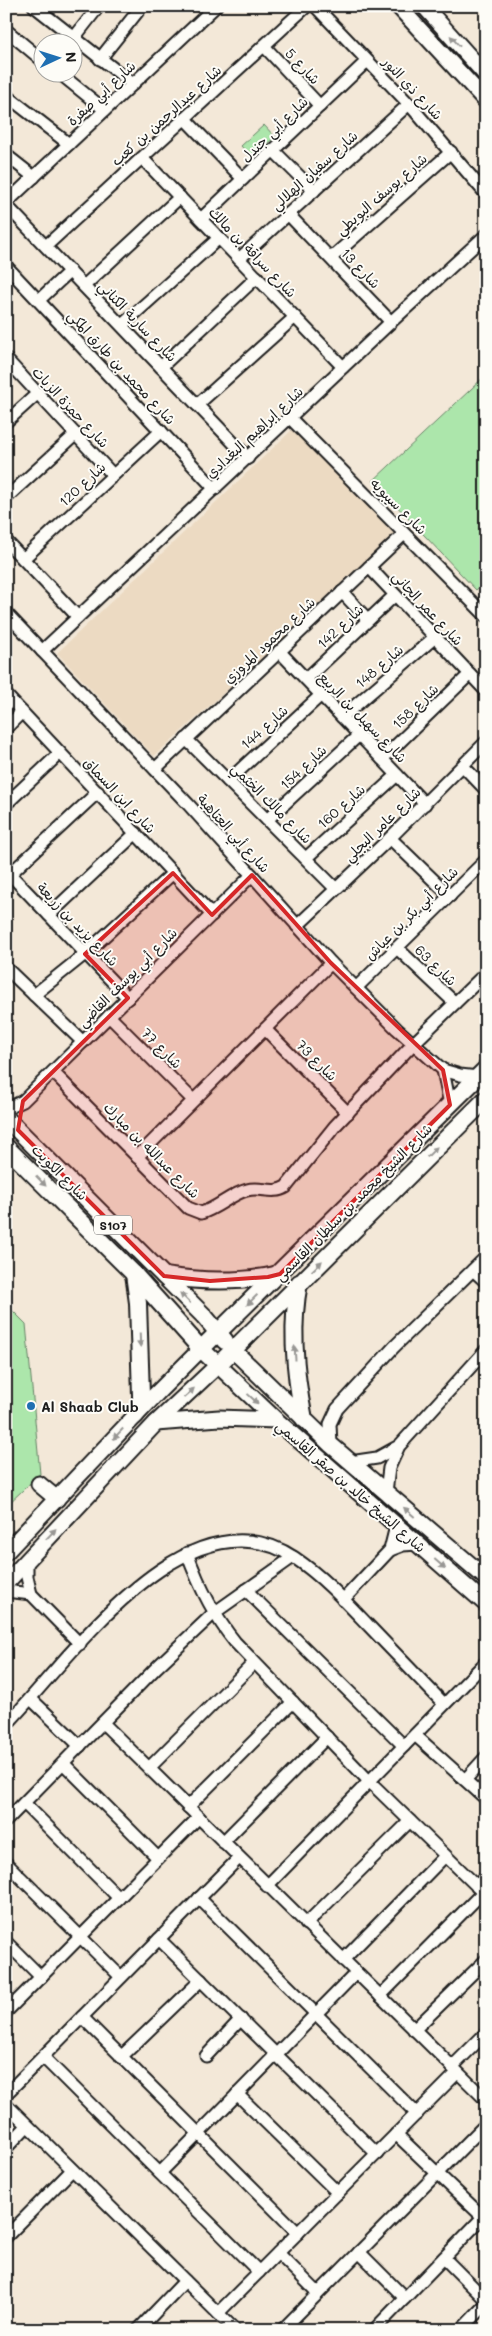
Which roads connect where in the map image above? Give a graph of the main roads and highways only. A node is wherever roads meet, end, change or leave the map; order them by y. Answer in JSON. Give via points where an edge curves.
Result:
{"nodes":[{"id":1,"x":398,"y":6,"type":"edge"},
{"id":2,"x":426,"y":8,"type":"edge"},
{"id":3,"x":440,"y":52,"type":"junction"},
{"id":4,"x":474,"y":62,"type":"junction"},
{"id":5,"x":486,"y":75,"type":"edge"},
{"id":6,"x":486,"y":100,"type":"edge"},
{"id":7,"x":482,"y":1073,"type":"edge"},
{"id":8,"x":486,"y":1099,"type":"edge"},
{"id":9,"x":6,"y":1118,"type":"edge"},
{"id":10,"x":6,"y":1147,"type":"edge"},
{"id":11,"x":134,"y":1274,"type":"junction"},
{"id":12,"x":280,"y":1274,"type":"junction"},
{"id":13,"x":164,"y":1276,"type":"junction"},
{"id":14,"x":299,"y":1283,"type":"junction"},
{"id":15,"x":219,"y":1333,"type":"junction"},
{"id":16,"x":201,"y":1349,"type":"junction"},
{"id":17,"x":233,"y":1350,"type":"junction"},
{"id":18,"x":218,"y":1365,"type":"junction"},
{"id":19,"x":135,"y":1416,"type":"junction"},
{"id":20,"x":304,"y":1419,"type":"junction"},
{"id":21,"x":276,"y":1420,"type":"junction"},
{"id":22,"x":156,"y":1424,"type":"junction"},
{"id":23,"x":39,"y":1484,"type":"dead end"},
{"id":24,"x":57,"y":1499,"type":"junction"},
{"id":25,"x":6,"y":1552,"type":"edge"},
{"id":26,"x":486,"y":1578,"type":"edge"},
{"id":27,"x":6,"y":1583,"type":"edge"},
{"id":28,"x":486,"y":1604,"type":"edge"}],
"edges":[{"from":1,"to":3,"type":"main road"},
{"from":4,"to":2,"type":"main road","one_way":true},
{"from":3,"to":4,"type":"main road","via":[[464,66]]},
{"from":3,"to":6,"type":"main road"},
{"from":4,"to":5,"type":"main road"},
{"from":7,"to":12,"type":"main road","name":"شارع الشيخ محمد بن سلطان القاسمي"},
{"from":14,"to":8,"type":"main road","name":"شارع الشيخ محمد بن سلطان القاسمي","one_way":true},
{"from":9,"to":13,"type":"main road","name":"شارع الكويت","number":"S107"},
{"from":10,"to":11,"type":"main road","name":"شارع الكويت","number":"S107","one_way":true},
{"from":11,"to":16,"type":"main road","name":"شارع الكويت","number":"S107"},
{"from":11,"to":19,"type":"main road","one_way":true,"via":[[139,1313],[141,1388],[140,1408]]},
{"from":12,"to":13,"type":"main road","via":[[233,1280]]},
{"from":12,"to":15,"type":"main road","name":"شارع الشيخ محمد بن سلطان القاسمي","one_way":true},
{"from":15,"to":13,"type":"main road","name":"شارع الكويت","number":"S107","one_way":true},
{"from":14,"to":17,"type":"main road","name":"شارع الشيخ محمد بن سلطان القاسمي"},
{"from":20,"to":14,"type":"main road","one_way":true,"via":[[294,1337],[294,1307]]},
{"from":15,"to":16,"type":"main road","name":"شارع الشيخ محمد بن سلطان القاسمي"},
{"from":15,"to":17,"type":"main road","name":"شارع الكويت"},
{"from":16,"to":18,"type":"main road","name":"شارع الكويت"},
{"from":16,"to":19,"type":"main road"},
{"from":17,"to":18,"type":"main road","name":"شارع الشيخ محمد بن سلطان القاسمي"},
{"from":17,"to":20,"type":"main road","name":"شارع الشيخ خالد بن صقر القاسمي"},
{"from":18,"to":21,"type":"main road","name":"شارع الشيخ خالد بن صقر القاسمي","one_way":true},
{"from":22,"to":18,"type":"main road","one_way":true},
{"from":19,"to":24,"type":"main road","one_way":true},
{"from":26,"to":20,"type":"main road","name":"شارع الشيخ خالد بن صقر القاسمي","one_way":true},
{"from":21,"to":22,"type":"main road","via":[[219,1418]]},
{"from":21,"to":28,"type":"main road","name":"شارع الشيخ خالد بن صقر القاسمي","one_way":true},
{"from":27,"to":22,"type":"main road","one_way":true},
{"from":23,"to":24,"type":"main road"},
{"from":24,"to":25,"type":"main road"}]}
